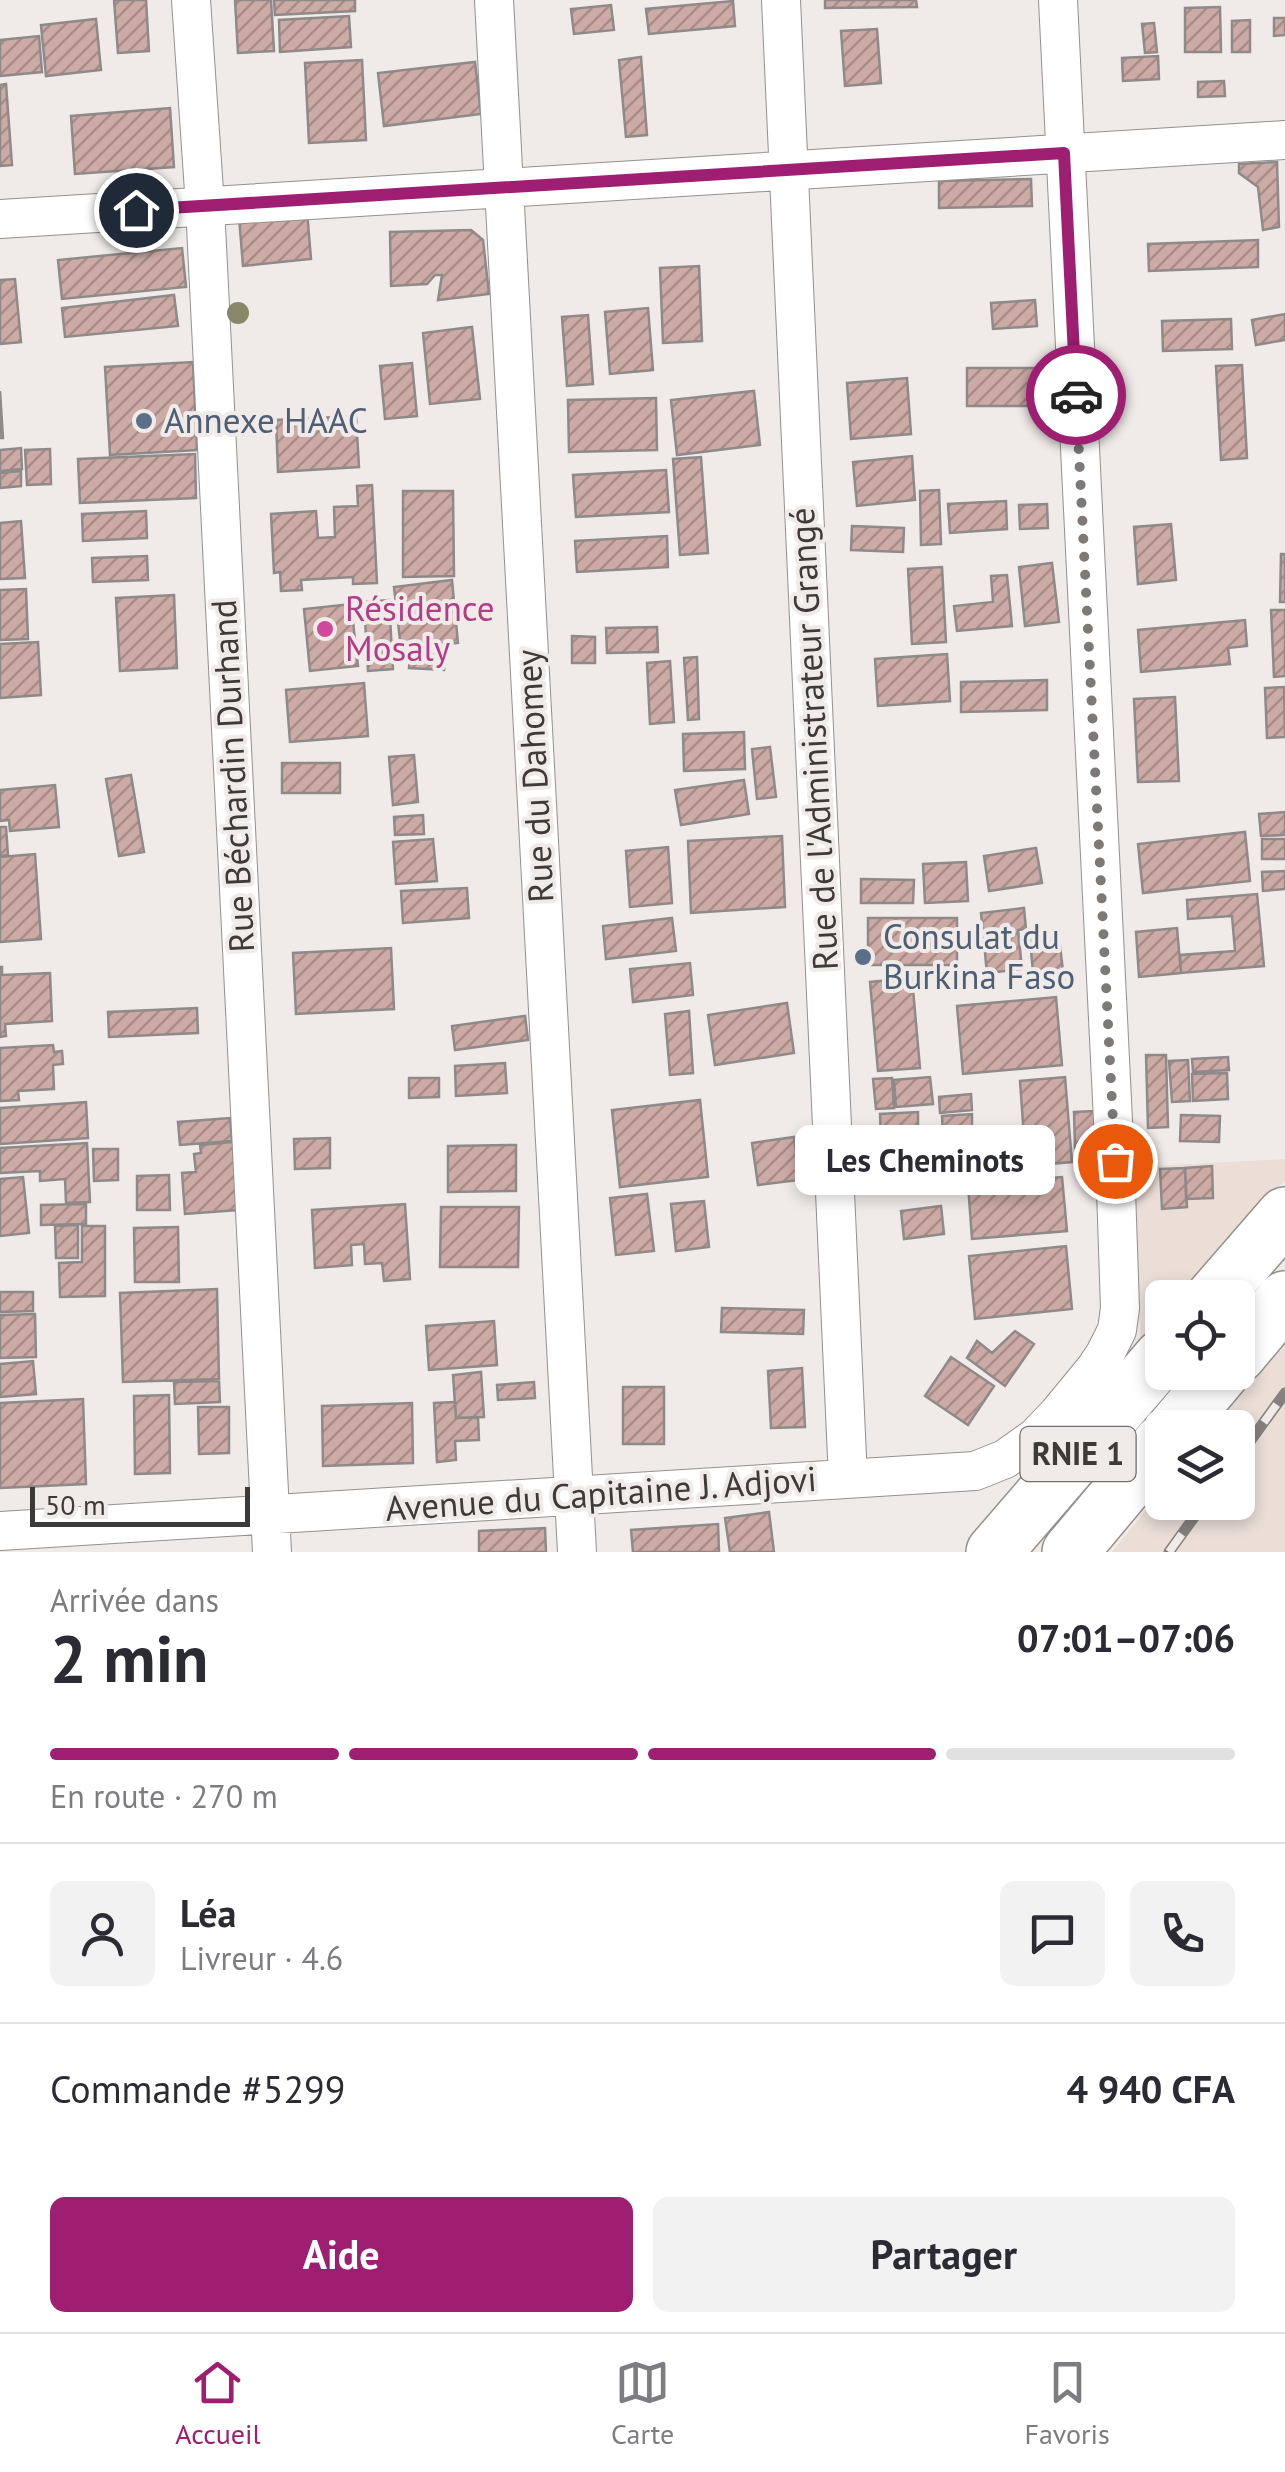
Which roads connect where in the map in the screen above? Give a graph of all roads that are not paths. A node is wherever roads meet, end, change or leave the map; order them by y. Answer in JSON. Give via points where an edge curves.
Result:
{"nodes":[{"id":1,"x":191,"y":0,"type":"edge"},
{"id":2,"x":494,"y":0,"type":"edge"},
{"id":3,"x":780,"y":0,"type":"edge"},
{"id":4,"x":1058,"y":0,"type":"edge"},
{"id":5,"x":1285,"y":140,"type":"edge"},
{"id":6,"x":1064,"y":153,"type":"junction"},
{"id":7,"x":788,"y":170,"type":"junction"},
{"id":8,"x":504,"y":188,"type":"junction"},
{"id":9,"x":205,"y":206,"type":"junction"},
{"id":10,"x":0,"y":219,"type":"edge"},
{"id":11,"x":1285,"y":1215,"type":"edge"},
{"id":12,"x":1229,"y":1280,"type":"edge"},
{"id":13,"x":1285,"y":1299,"type":"edge"},
{"id":14,"x":1255,"y":1334,"type":"edge"},
{"id":15,"x":1145,"y":1376,"type":"edge"},
{"id":16,"x":1207,"y":1390,"type":"edge"},
{"id":17,"x":1190,"y":1410,"type":"edge"},
{"id":18,"x":1145,"y":1463,"type":"edge"},
{"id":19,"x":848,"y":1479,"type":"junction"},
{"id":20,"x":574,"y":1496,"type":"junction"},
{"id":21,"x":269,"y":1514,"type":"junction"},
{"id":22,"x":0,"y":1530,"type":"edge"},
{"id":23,"x":1075,"y":1548,"type":"edge"},
{"id":24,"x":272,"y":1552,"type":"edge"},
{"id":25,"x":576,"y":1552,"type":"edge"},
{"id":26,"x":994,"y":1552,"type":"edge"}],
"edges":[{"from":1,"to":9,"type":"street","name":"Rue Béchardin Durhand"},
{"from":2,"to":8,"type":"street","name":"Rue du Dahomey"},
{"from":3,"to":7,"type":"street","name":"Rue de l'Administrateur Grangé"},
{"from":4,"to":6,"type":"street"},
{"from":5,"to":6,"type":"street"},
{"from":6,"to":7,"type":"street"},
{"from":6,"to":19,"type":"street","name":"Avenue du Capitaine J. Adjovi","via":[[1120,1308],[1096,1369],[1036,1437],[1005,1459],[975,1471]]},
{"from":7,"to":8,"type":"street"},
{"from":7,"to":19,"type":"street","name":"Rue de l'Administrateur Grangé"},
{"from":8,"to":9,"type":"street"},
{"from":8,"to":20,"type":"street","name":"Rue du Dahomey"},
{"from":9,"to":10,"type":"street"},
{"from":9,"to":21,"type":"street","name":"Rue Béchardin Durhand"},
{"from":11,"to":12,"type":"highway"},
{"from":13,"to":14,"type":"highway"},
{"from":15,"to":26,"type":"highway","number":"RNIE 1"},
{"from":16,"to":17,"type":"highway","number":"RNIE 1"},
{"from":18,"to":23,"type":"highway","number":"RNIE 1"},
{"from":19,"to":20,"type":"street","name":"Avenue du Capitaine J. Adjovi"},
{"from":20,"to":21,"type":"street","name":"Avenue du Capitaine J. Adjovi"},
{"from":20,"to":25,"type":"street","name":"Rue du Dahomey"},
{"from":21,"to":22,"type":"street","name":"Avenue du Capitaine J. Adjovi"},
{"from":21,"to":24,"type":"street","name":"Rue Béchardin Durhand"}]}
